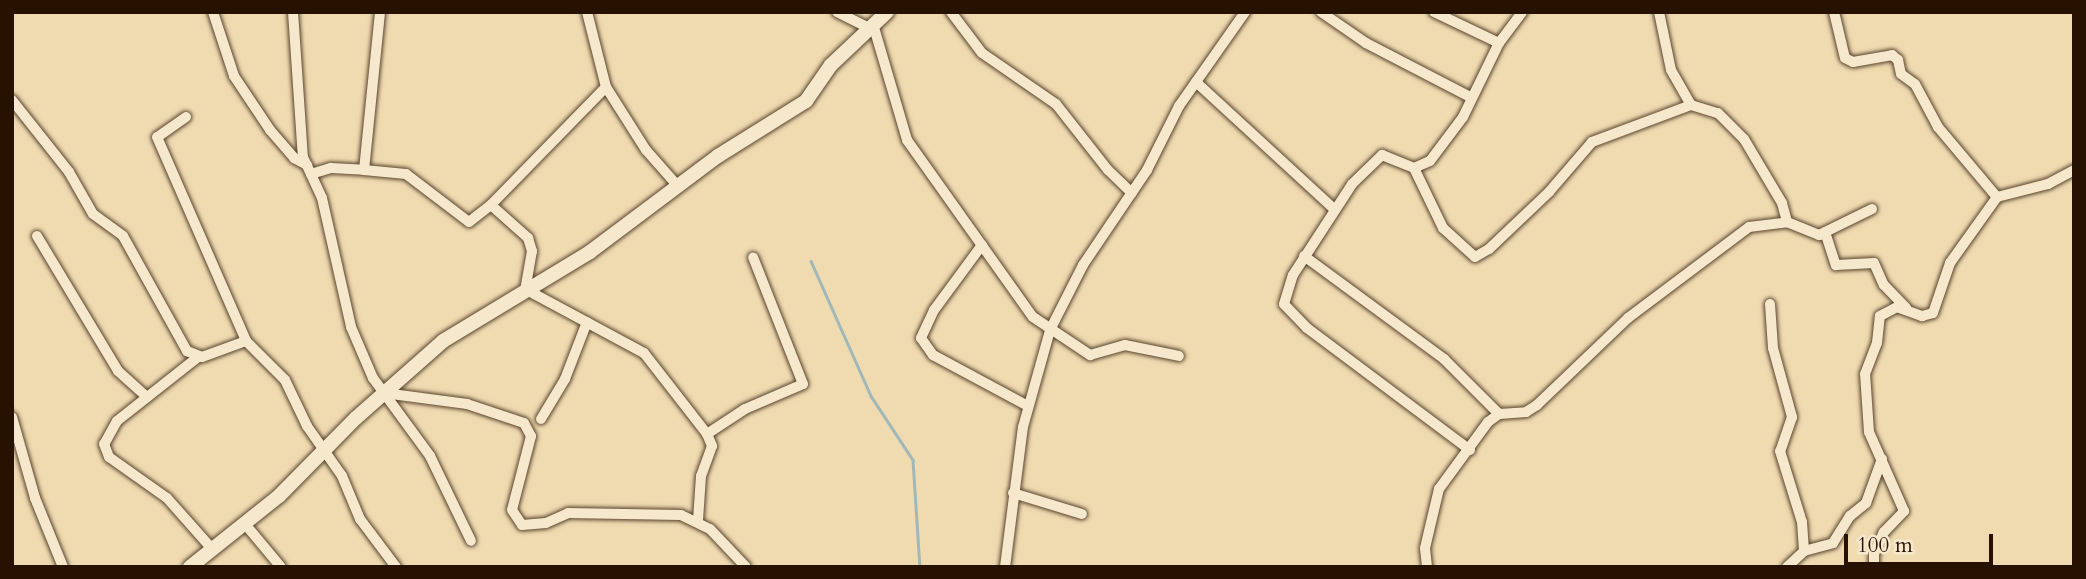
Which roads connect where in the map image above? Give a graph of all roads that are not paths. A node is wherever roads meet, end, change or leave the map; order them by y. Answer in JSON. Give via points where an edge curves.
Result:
{"nodes":[{"id":1,"x":213,"y":12,"type":"edge"},
{"id":2,"x":293,"y":12,"type":"edge"},
{"id":3,"x":380,"y":12,"type":"edge"},
{"id":4,"x":587,"y":12,"type":"edge"},
{"id":5,"x":837,"y":12,"type":"edge"},
{"id":6,"x":887,"y":12,"type":"edge"},
{"id":7,"x":951,"y":12,"type":"edge"},
{"id":8,"x":1245,"y":12,"type":"edge"},
{"id":9,"x":1321,"y":12,"type":"edge"},
{"id":10,"x":1434,"y":12,"type":"edge"},
{"id":11,"x":1522,"y":12,"type":"edge"},
{"id":12,"x":1659,"y":12,"type":"edge"},
{"id":13,"x":1834,"y":12,"type":"edge"},
{"id":14,"x":870,"y":26,"type":"junction"},
{"id":15,"x":1499,"y":43,"type":"junction"},
{"id":16,"x":1196,"y":82,"type":"junction"},
{"id":17,"x":606,"y":87,"type":"junction"},
{"id":18,"x":1472,"y":98,"type":"junction"},
{"id":19,"x":12,"y":100,"type":"edge"},
{"id":20,"x":1692,"y":105,"type":"junction"},
{"id":21,"x":186,"y":117,"type":"dead end"},
{"id":22,"x":1414,"y":168,"type":"junction"},
{"id":23,"x":309,"y":169,"type":"junction"},
{"id":24,"x":363,"y":170,"type":"junction"},
{"id":25,"x":2074,"y":170,"type":"edge"},
{"id":26,"x":677,"y":185,"type":"junction"},
{"id":27,"x":1132,"y":193,"type":"junction"},
{"id":28,"x":1997,"y":197,"type":"junction"},
{"id":29,"x":491,"y":205,"type":"junction"},
{"id":30,"x":1335,"y":209,"type":"junction"},
{"id":31,"x":1872,"y":209,"type":"dead end"},
{"id":32,"x":1787,"y":222,"type":"junction"},
{"id":33,"x":1825,"y":232,"type":"junction"},
{"id":34,"x":37,"y":236,"type":"dead end"},
{"id":35,"x":982,"y":244,"type":"junction"},
{"id":36,"x":1304,"y":256,"type":"junction"},
{"id":37,"x":753,"y":257,"type":"dead end"},
{"id":38,"x":525,"y":289,"type":"junction"},
{"id":39,"x":1770,"y":304,"type":"dead end"},
{"id":40,"x":1906,"y":308,"type":"junction"},
{"id":41,"x":587,"y":322,"type":"junction"},
{"id":42,"x":1050,"y":330,"type":"junction"},
{"id":43,"x":246,"y":341,"type":"junction"},
{"id":44,"x":1179,"y":356,"type":"dead end"},
{"id":45,"x":198,"y":358,"type":"junction"},
{"id":46,"x":383,"y":393,"type":"junction"},
{"id":47,"x":146,"y":397,"type":"junction"},
{"id":48,"x":1028,"y":406,"type":"junction"},
{"id":49,"x":1499,"y":414,"type":"junction"},
{"id":50,"x":12,"y":417,"type":"edge"},
{"id":51,"x":541,"y":419,"type":"dead end"},
{"id":52,"x":707,"y":434,"type":"junction"},
{"id":53,"x":1470,"y":450,"type":"junction"},
{"id":54,"x":324,"y":451,"type":"junction"},
{"id":55,"x":1882,"y":459,"type":"junction"},
{"id":56,"x":1013,"y":493,"type":"junction"},
{"id":57,"x":1082,"y":514,"type":"dead end"},
{"id":58,"x":698,"y":520,"type":"junction"},
{"id":59,"x":245,"y":524,"type":"junction"},
{"id":60,"x":471,"y":541,"type":"dead end"},
{"id":61,"x":213,"y":550,"type":"junction"},
{"id":62,"x":1804,"y":551,"type":"junction"},
{"id":63,"x":63,"y":567,"type":"edge"},
{"id":64,"x":190,"y":567,"type":"edge"},
{"id":65,"x":281,"y":567,"type":"edge"},
{"id":66,"x":396,"y":567,"type":"edge"},
{"id":67,"x":746,"y":567,"type":"edge"},
{"id":68,"x":1005,"y":567,"type":"edge"},
{"id":69,"x":1427,"y":567,"type":"edge"},
{"id":70,"x":1787,"y":567,"type":"edge"},
{"id":71,"x":1874,"y":567,"type":"edge"}],
"edges":[{"from":1,"to":23,"type":"street","via":[[234,76],[270,130]]},
{"from":2,"to":23,"type":"street"},
{"from":3,"to":24,"type":"street"},
{"from":4,"to":17,"type":"street"},
{"from":5,"to":14,"type":"street"},
{"from":6,"to":14,"type":"street"},
{"from":7,"to":27,"type":"street","via":[[982,53],[1056,104]]},
{"from":8,"to":16,"type":"street"},
{"from":9,"to":18,"type":"street","via":[[1366,43]]},
{"from":10,"to":15,"type":"street"},
{"from":11,"to":15,"type":"street"},
{"from":12,"to":20,"type":"street","via":[[1671,70]]},
{"from":13,"to":28,"type":"street","via":[[1845,58],[1853,62],[1892,55],[1898,60],[1901,74],[1914,84],[1938,127]]},
{"from":14,"to":26,"type":"street","via":[[831,65],[806,101]]},
{"from":14,"to":35,"type":"street","via":[[880,41],[907,140]]},
{"from":15,"to":18,"type":"street"},
{"from":16,"to":27,"type":"street"},
{"from":16,"to":30,"type":"street"},
{"from":17,"to":26,"type":"street","via":[[646,150]]},
{"from":17,"to":29,"type":"street"},
{"from":18,"to":22,"type":"street","via":[[1464,117],[1430,161]]},
{"from":19,"to":45,"type":"street","via":[[69,172],[90,209],[123,236],[155,286],[178,337]]},
{"from":20,"to":22,"type":"street","via":[[1592,142],[1549,192],[1475,257],[1443,228]]},
{"from":20,"to":32,"type":"street","via":[[1718,113],[1744,139],[1782,203]]},
{"from":21,"to":43,"type":"street","via":[[157,136]]},
{"from":22,"to":30,"type":"street","via":[[1390,157],[1375,159]]},
{"from":23,"to":24,"type":"street"},
{"from":23,"to":46,"type":"street","via":[[324,207],[351,327]]},
{"from":24,"to":29,"type":"street","via":[[406,174],[469,222]]},
{"from":25,"to":28,"type":"street","via":[[2048,184]]},
{"from":26,"to":38,"type":"street","via":[[590,252]]},
{"from":27,"to":42,"type":"street","via":[[1083,265]]},
{"from":28,"to":40,"type":"street","via":[[1950,263],[1933,313],[1922,316]]},
{"from":29,"to":38,"type":"street","via":[[528,238],[532,251]]},
{"from":30,"to":36,"type":"street"},
{"from":31,"to":33,"type":"street"},
{"from":32,"to":33,"type":"street","via":[[1811,235]]},
{"from":32,"to":49,"type":"street","via":[[1749,227],[1628,318],[1537,405],[1526,412]]},
{"from":33,"to":40,"type":"street","via":[[1836,265],[1874,263],[1884,285]]},
{"from":34,"to":47,"type":"street","via":[[118,371]]},
{"from":35,"to":42,"type":"street","via":[[1022,304]]},
{"from":35,"to":48,"type":"street","via":[[934,310],[921,338],[933,355]]},
{"from":36,"to":49,"type":"street","via":[[1444,359]]},
{"from":36,"to":53,"type":"street","via":[[1287,286],[1284,304],[1289,313]]},
{"from":37,"to":52,"type":"street","via":[[803,384],[745,409]]},
{"from":38,"to":41,"type":"street"},
{"from":38,"to":46,"type":"street","via":[[443,341]]},
{"from":39,"to":62,"type":"street","via":[[1773,348],[1792,417],[1780,451],[1802,522]]},
{"from":40,"to":55,"type":"street","via":[[1891,308],[1880,316],[1877,344],[1865,374],[1869,432]]},
{"from":41,"to":51,"type":"street","via":[[565,379]]},
{"from":41,"to":52,"type":"street","via":[[644,353]]},
{"from":42,"to":44,"type":"street","via":[[1090,355],[1125,345]]},
{"from":42,"to":48,"type":"street"},
{"from":43,"to":45,"type":"street"},
{"from":43,"to":54,"type":"street","via":[[285,380]]},
{"from":45,"to":47,"type":"street"},
{"from":46,"to":54,"type":"street"},
{"from":46,"to":58,"type":"street","via":[[467,404],[524,423],[531,436],[512,510],[522,526],[546,523],[568,513],[681,515]]},
{"from":46,"to":60,"type":"street","via":[[430,456]]},
{"from":47,"to":61,"type":"street","via":[[108,431],[106,451],[167,498]]},
{"from":48,"to":56,"type":"street"},
{"from":49,"to":53,"type":"street","via":[[1488,422]]},
{"from":50,"to":63,"type":"street","via":[[35,498]]},
{"from":52,"to":58,"type":"street","via":[[712,446],[701,475]]},
{"from":53,"to":69,"type":"street","via":[[1439,489],[1425,548]]},
{"from":54,"to":59,"type":"street"},
{"from":54,"to":66,"type":"street","via":[[342,476],[360,519]]},
{"from":55,"to":62,"type":"street","via":[[1862,508],[1850,516],[1833,542]]},
{"from":55,"to":71,"type":"street","via":[[1904,511],[1884,532],[1874,554]]},
{"from":56,"to":57,"type":"street"},
{"from":56,"to":68,"type":"street"},
{"from":58,"to":67,"type":"street"},
{"from":59,"to":61,"type":"street"},
{"from":59,"to":65,"type":"street"},
{"from":61,"to":64,"type":"street"},
{"from":62,"to":70,"type":"street"}]}
